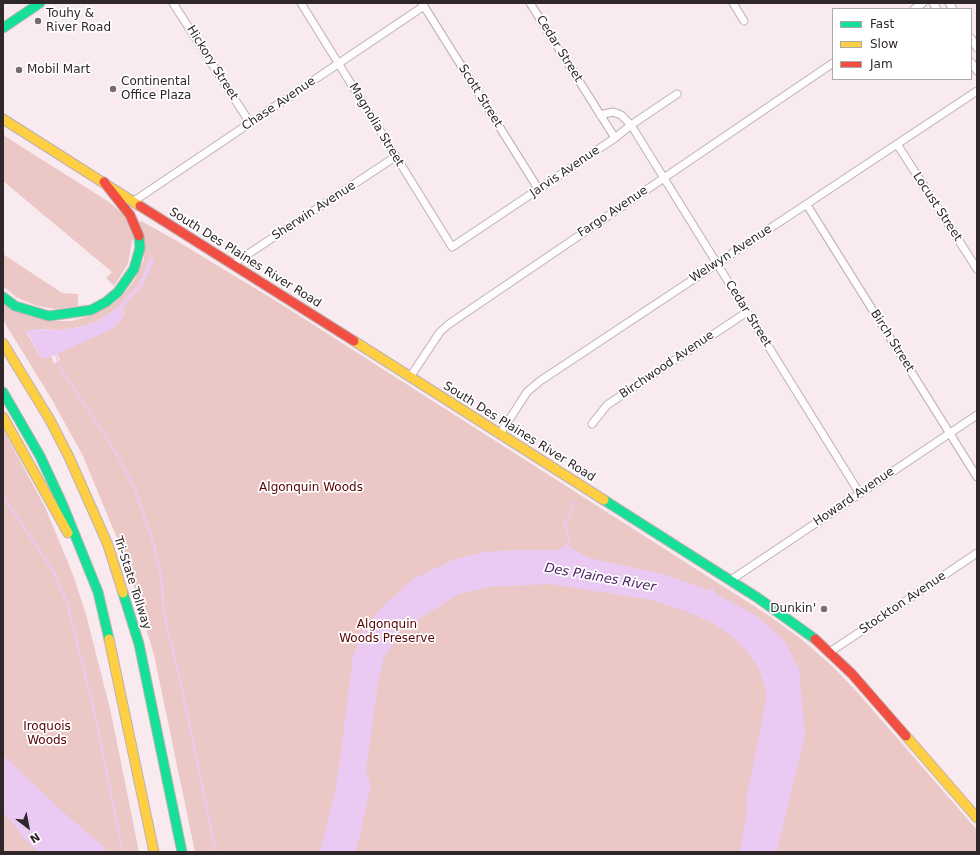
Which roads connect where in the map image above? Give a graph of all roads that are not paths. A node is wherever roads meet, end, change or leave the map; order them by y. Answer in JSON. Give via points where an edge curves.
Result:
{"nodes":[{"id":1,"x":40,"y":3,"type":"edge"},
{"id":2,"x":173,"y":3,"type":"edge"},
{"id":3,"x":301,"y":3,"type":"edge"},
{"id":4,"x":530,"y":3,"type":"edge"},
{"id":5,"x":732,"y":3,"type":"edge"},
{"id":6,"x":423,"y":4,"type":"edge"},
{"id":7,"x":744,"y":21,"type":"dead end"},
{"id":8,"x":3,"y":28,"type":"edge"},
{"id":9,"x":339,"y":63,"type":"junction"},
{"id":10,"x":832,"y":64,"type":"edge"},
{"id":11,"x":977,"y":91,"type":"edge"},
{"id":12,"x":677,"y":94,"type":"dead end"},
{"id":13,"x":600,"y":115,"type":"junction"},
{"id":14,"x":3,"y":119,"type":"edge"},
{"id":15,"x":250,"y":123,"type":"junction"},
{"id":16,"x":631,"y":125,"type":"junction"},
{"id":17,"x":615,"y":138,"type":"junction"},
{"id":18,"x":897,"y":144,"type":"junction"},
{"id":19,"x":395,"y":157,"type":"junction"},
{"id":20,"x":664,"y":177,"type":"junction"},
{"id":21,"x":104,"y":182,"type":"junction"},
{"id":22,"x":539,"y":190,"type":"junction"},
{"id":23,"x":134,"y":202,"type":"junction"},
{"id":24,"x":807,"y":205,"type":"junction"},
{"id":25,"x":452,"y":247,"type":"joint"},
{"id":26,"x":233,"y":264,"type":"junction"},
{"id":27,"x":716,"y":264,"type":"junction"},
{"id":28,"x":977,"y":270,"type":"edge"},
{"id":29,"x":3,"y":297,"type":"edge"},
{"id":30,"x":747,"y":312,"type":"junction"},
{"id":31,"x":3,"y":343,"type":"edge"},
{"id":32,"x":410,"y":377,"type":"junction"},
{"id":33,"x":3,"y":392,"type":"edge"},
{"id":34,"x":977,"y":415,"type":"edge"},
{"id":35,"x":3,"y":417,"type":"edge"},
{"id":36,"x":592,"y":424,"type":"dead end"},
{"id":37,"x":950,"y":433,"type":"junction"},
{"id":38,"x":500,"y":434,"type":"junction"},
{"id":39,"x":977,"y":477,"type":"edge"},
{"id":40,"x":860,"y":494,"type":"junction"},
{"id":41,"x":977,"y":553,"type":"edge"},
{"id":42,"x":86,"y":564,"type":"junction"},
{"id":43,"x":731,"y":580,"type":"junction"},
{"id":44,"x":830,"y":652,"type":"junction"},
{"id":45,"x":977,"y":817,"type":"edge"},
{"id":46,"x":154,"y":852,"type":"edge"},
{"id":47,"x":182,"y":852,"type":"edge"}],
"edges":[{"from":1,"to":8,"type":"main road"},
{"from":2,"to":15,"type":"street","name":"Hickory Street"},
{"from":3,"to":9,"type":"street","name":"Magnolia Street"},
{"from":4,"to":13,"type":"street","name":"Cedar Street"},
{"from":5,"to":7,"type":"street"},
{"from":6,"to":9,"type":"street","name":"Chase Avenue"},
{"from":6,"to":22,"type":"street","name":"Scott Street"},
{"from":9,"to":15,"type":"street","name":"Chase Avenue"},
{"from":9,"to":19,"type":"street","name":"Magnolia Street"},
{"from":10,"to":20,"type":"street","name":"Fargo Avenue"},
{"from":11,"to":18,"type":"street","name":"Welwyn Avenue"},
{"from":12,"to":16,"type":"street","name":"Jarvis Avenue"},
{"from":13,"to":16,"type":"street","name":"Cedar Street","via":[[613,112],[621,114]]},
{"from":13,"to":17,"type":"street","name":"Cedar Street"},
{"from":14,"to":21,"type":"main road","name":"South Des Plaines River Road"},
{"from":15,"to":23,"type":"street","name":"Chase Avenue"},
{"from":16,"to":17,"type":"street","name":"Jarvis Avenue"},
{"from":16,"to":20,"type":"street","name":"Cedar Street"},
{"from":17,"to":22,"type":"street","name":"Jarvis Avenue"},
{"from":18,"to":24,"type":"street","name":"Welwyn Avenue"},
{"from":18,"to":28,"type":"street","name":"Locust Street"},
{"from":19,"to":25,"type":"street","name":"Magnolia Street"},
{"from":19,"to":26,"type":"street","name":"Sherwin Avenue"},
{"from":20,"to":27,"type":"street","name":"Cedar Street"},
{"from":20,"to":32,"type":"street","name":"Fargo Avenue","via":[[449,324],[440,332]]},
{"from":21,"to":23,"type":"main road","name":"South Des Plaines River Road"},
{"from":21,"to":29,"type":"main road","via":[[130,215],[140,238],[134,269],[118,292],[91,310],[49,316],[25,310]]},
{"from":22,"to":25,"type":"street","name":"Jarvis Avenue"},
{"from":23,"to":26,"type":"main road","name":"South Des Plaines River Road"},
{"from":24,"to":27,"type":"street","name":"Welwyn Avenue"},
{"from":24,"to":37,"type":"street","name":"Birch Street"},
{"from":26,"to":32,"type":"main road","name":"South Des Plaines River Road"},
{"from":27,"to":30,"type":"street","name":"Cedar Street"},
{"from":27,"to":38,"type":"street","name":"Welwyn Avenue","via":[[540,381],[527,392]]},
{"from":30,"to":36,"type":"street","name":"Birchwood Avenue","via":[[607,405]]},
{"from":30,"to":40,"type":"street","name":"Cedar Street"},
{"from":31,"to":47,"type":"main road","name":"Tri-State Tollway","via":[[70,457],[108,545],[139,644]]},
{"from":32,"to":38,"type":"main road","name":"South Des Plaines River Road"},
{"from":33,"to":42,"type":"main road","via":[[40,456]]},
{"from":34,"to":37,"type":"street","name":"Howard Avenue"},
{"from":35,"to":42,"type":"main road"},
{"from":37,"to":39,"type":"street","name":"Birch Street"},
{"from":37,"to":40,"type":"street","name":"Howard Avenue"},
{"from":38,"to":43,"type":"main road","name":"South Des Plaines River Road"},
{"from":40,"to":43,"type":"street","name":"Howard Avenue"},
{"from":41,"to":44,"type":"street","name":"Stockton Avenue"},
{"from":42,"to":46,"type":"main road","via":[[98,592],[117,671]]},
{"from":43,"to":44,"type":"main road","name":"South Des Plaines River Road"},
{"from":44,"to":45,"type":"main road","name":"South Des Plaines River Road","via":[[867,689]]}]}
